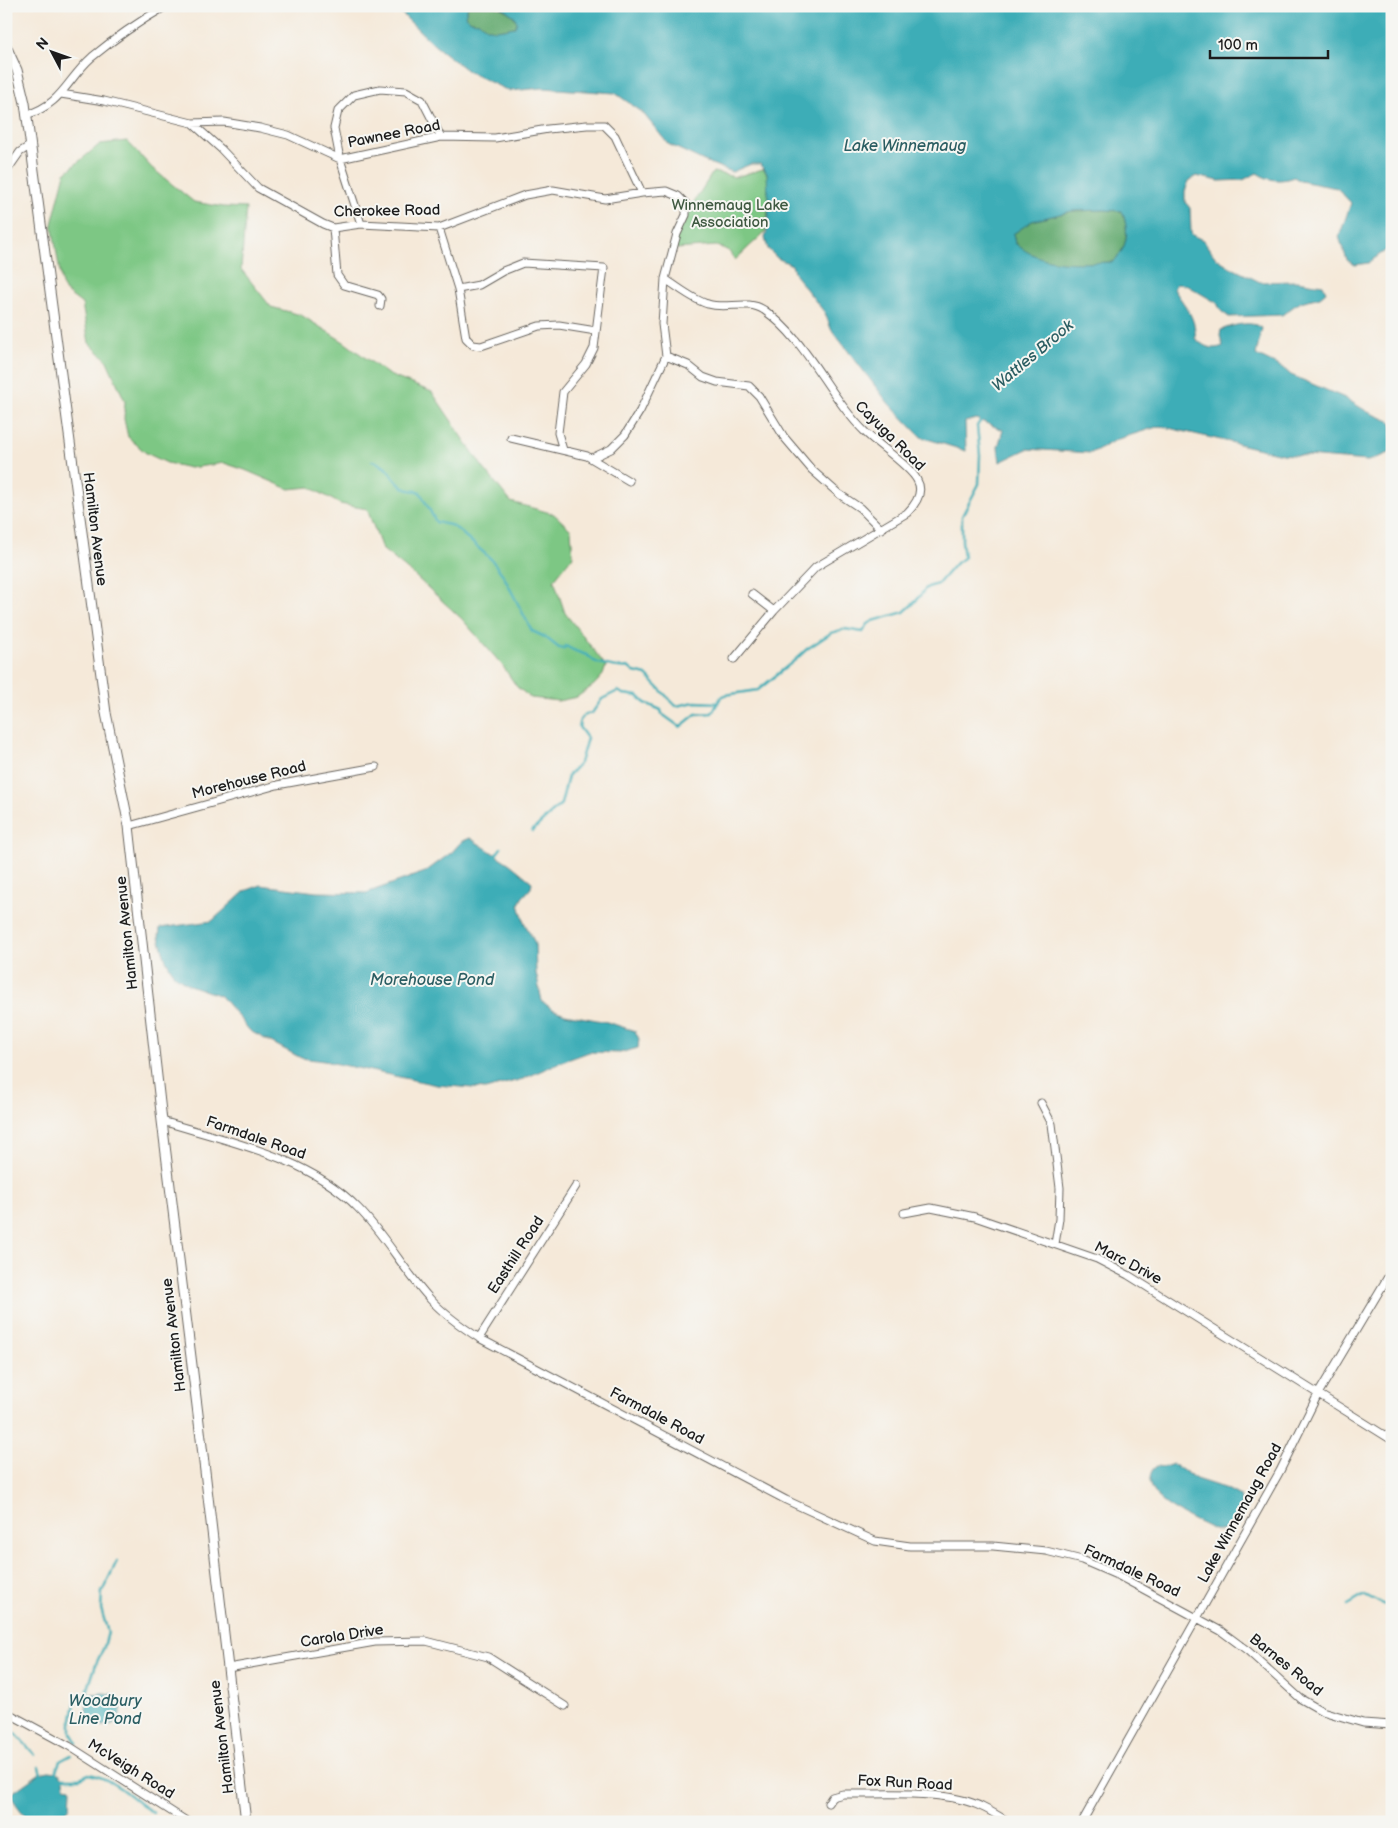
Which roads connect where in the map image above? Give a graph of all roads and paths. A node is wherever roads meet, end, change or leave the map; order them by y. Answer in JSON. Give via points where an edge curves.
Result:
{"nodes":[{"id":1,"x":166,"y":6,"type":"edge"},
{"id":2,"x":7,"y":47,"type":"edge"},
{"id":3,"x":61,"y":94,"type":"junction"},
{"id":4,"x":26,"y":115,"type":"junction"},
{"id":5,"x":192,"y":123,"type":"junction"},
{"id":6,"x":441,"y":137,"type":"junction"},
{"id":7,"x":31,"y":145,"type":"junction"},
{"id":8,"x":340,"y":159,"type":"junction"},
{"id":9,"x":6,"y":172,"type":"edge"},
{"id":10,"x":642,"y":193,"type":"junction"},
{"id":11,"x":361,"y":224,"type":"junction"},
{"id":12,"x":333,"y":228,"type":"junction"},
{"id":13,"x":439,"y":228,"type":"junction"},
{"id":14,"x":665,"y":279,"type":"junction"},
{"id":15,"x":458,"y":289,"type":"junction"},
{"id":16,"x":380,"y":306,"type":"dead end"},
{"id":17,"x":596,"y":330,"type":"junction"},
{"id":18,"x":666,"y":356,"type":"junction"},
{"id":19,"x":511,"y":438,"type":"dead end"},
{"id":20,"x":563,"y":450,"type":"junction"},
{"id":21,"x":592,"y":458,"type":"junction"},
{"id":22,"x":629,"y":481,"type":"dead end"},
{"id":23,"x":881,"y":529,"type":"junction"},
{"id":24,"x":752,"y":594,"type":"dead end"},
{"id":25,"x":774,"y":612,"type":"junction"},
{"id":26,"x":734,"y":659,"type":"dead end"},
{"id":27,"x":376,"y":767,"type":"dead end"},
{"id":28,"x":129,"y":826,"type":"junction"},
{"id":29,"x":1042,"y":1103,"type":"dead end"},
{"id":30,"x":162,"y":1121,"type":"junction"},
{"id":31,"x":576,"y":1186,"type":"dead end"},
{"id":32,"x":904,"y":1213,"type":"dead end"},
{"id":33,"x":1055,"y":1244,"type":"junction"},
{"id":34,"x":1392,"y":1270,"type":"edge"},
{"id":35,"x":479,"y":1338,"type":"junction"},
{"id":36,"x":1318,"y":1394,"type":"junction"},
{"id":37,"x":1392,"y":1440,"type":"edge"},
{"id":38,"x":1198,"y":1618,"type":"junction"},
{"id":39,"x":228,"y":1668,"type":"junction"},
{"id":40,"x":565,"y":1706,"type":"dead end"},
{"id":41,"x":6,"y":1712,"type":"edge"},
{"id":42,"x":1392,"y":1725,"type":"edge"},
{"id":43,"x":828,"y":1803,"type":"dead end"},
{"id":44,"x":188,"y":1822,"type":"edge"},
{"id":45,"x":246,"y":1822,"type":"edge"},
{"id":46,"x":1009,"y":1822,"type":"edge"},
{"id":47,"x":1082,"y":1822,"type":"edge"}],
"edges":[{"from":1,"to":3,"type":"street","via":[[138,22],[92,57],[76,72]]},
{"from":2,"to":4,"type":"street","name":"Hamilton Avenue","via":[[21,86]]},
{"from":3,"to":4,"type":"street","via":[[49,106]]},
{"from":3,"to":5,"type":"street","name":"Pawnee Road"},
{"from":4,"to":7,"type":"street","name":"Hamilton Avenue"},
{"from":5,"to":8,"type":"street","name":"Pawnee Road","via":[[224,122],[288,134]]},
{"from":5,"to":12,"type":"street","name":"Cherokee Road","via":[[258,188]]},
{"from":6,"to":8,"type":"street","name":"Pawnee Road"},
{"from":6,"to":8,"type":"street","via":[[422,100],[406,91],[380,89],[354,95],[338,111],[334,128]]},
{"from":6,"to":10,"type":"street","name":"Pawnee Road","via":[[495,138],[548,128],[604,125],[615,136]]},
{"from":7,"to":9,"type":"street","via":[[20,152]]},
{"from":7,"to":28,"type":"street","name":"Hamilton Avenue","via":[[106,713]]},
{"from":8,"to":11,"type":"street"},
{"from":10,"to":13,"type":"street","name":"Cherokee Road","via":[[605,199],[553,190],[525,195]]},
{"from":10,"to":14,"type":"street","name":"Cherokee Road","via":[[666,191],[686,204],[686,214]]},
{"from":11,"to":12,"type":"street","name":"Cherokee Road"},
{"from":11,"to":13,"type":"street","name":"Cherokee Road"},
{"from":12,"to":16,"type":"street","via":[[337,275],[344,285],[378,295]]},
{"from":13,"to":15,"type":"street"},
{"from":14,"to":18,"type":"street","via":[[662,324]]},
{"from":14,"to":23,"type":"street","name":"Cayuga Road","via":[[706,304],[720,307],[751,304],[763,310],[791,335],[845,410],[917,480],[920,490],[916,504]]},
{"from":15,"to":17,"type":"street","via":[[466,338],[473,344],[481,346],[539,326]]},
{"from":15,"to":17,"type":"street","via":[[479,285],[523,263],[604,268]]},
{"from":17,"to":20,"type":"street","via":[[594,348],[586,364],[563,392],[558,433]]},
{"from":18,"to":21,"type":"street","via":[[626,435],[611,449]]},
{"from":18,"to":23,"type":"street","via":[[688,365],[703,377],[749,386],[759,396],[784,437],[812,470]]},
{"from":19,"to":20,"type":"street"},
{"from":20,"to":21,"type":"street"},
{"from":21,"to":22,"type":"street"},
{"from":23,"to":25,"type":"street","name":"Cayuga Road","via":[[816,566]]},
{"from":24,"to":25,"type":"street"},
{"from":25,"to":26,"type":"street","name":"Cayuga Road"},
{"from":27,"to":28,"type":"street","name":"Morehouse Road","via":[[277,785]]},
{"from":28,"to":30,"type":"street","name":"Hamilton Avenue"},
{"from":29,"to":33,"type":"street","via":[[1052,1124],[1060,1188]]},
{"from":30,"to":35,"type":"street","name":"Farmdale Road","via":[[304,1168],[332,1187],[357,1206],[431,1300]]},
{"from":30,"to":39,"type":"street","name":"Hamilton Avenue"},
{"from":31,"to":35,"type":"street","name":"Easthill Road"},
{"from":32,"to":33,"type":"street","name":"Marc Drive","via":[[931,1208],[975,1217]]},
{"from":33,"to":36,"type":"street","name":"Marc Drive","via":[[1097,1259],[1128,1275]]},
{"from":34,"to":36,"type":"street","name":"Lake Winnemaug Road"},
{"from":35,"to":38,"type":"street","name":"Farmdale Road","via":[[786,1500],[875,1542],[1046,1551],[1082,1560],[1119,1576]]},
{"from":36,"to":37,"type":"street","name":"Marc Drive"},
{"from":36,"to":38,"type":"street","name":"Lake Winnemaug Road","via":[[1280,1471]]},
{"from":38,"to":42,"type":"street","name":"Barnes Road","via":[[1221,1631],[1301,1699],[1322,1711],[1363,1722]]},
{"from":38,"to":47,"type":"street","name":"Lake Winnemaug Road"},
{"from":39,"to":40,"type":"street","name":"Carola Drive","via":[[375,1642],[426,1641],[488,1657]]},
{"from":39,"to":45,"type":"street","name":"Hamilton Avenue"},
{"from":41,"to":44,"type":"street","name":"McVeigh Road","via":[[69,1746]]},
{"from":43,"to":46,"type":"street","name":"Fox Run Road","via":[[832,1797],[843,1794],[953,1798],[980,1806]]}]}
